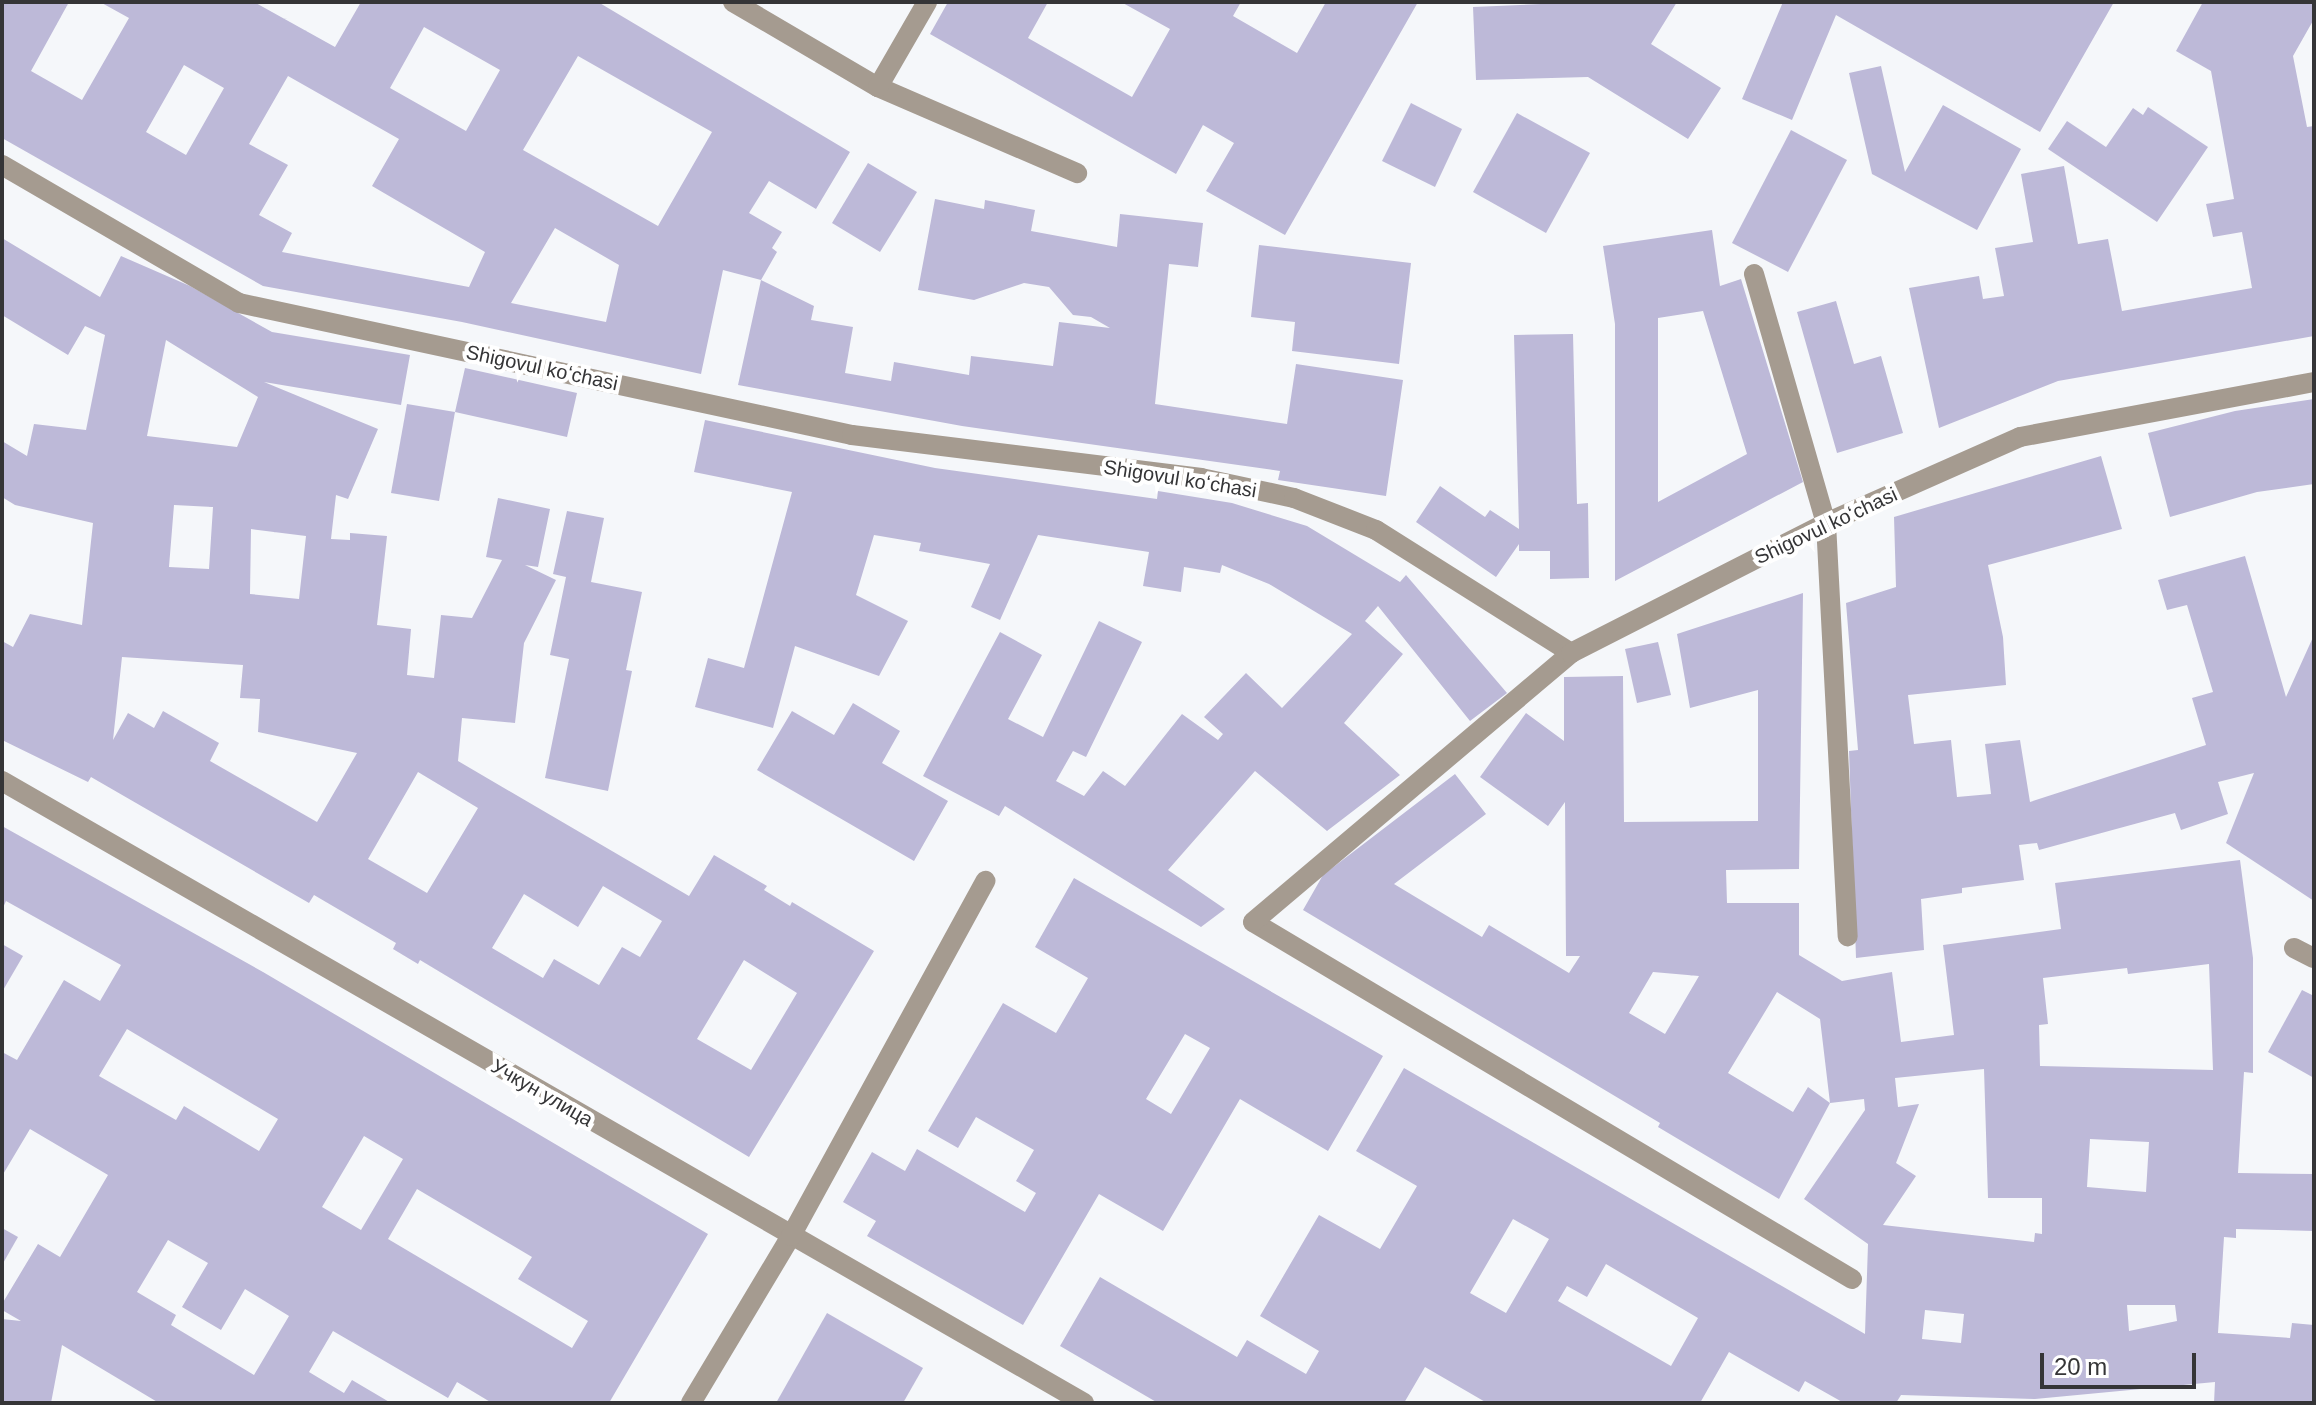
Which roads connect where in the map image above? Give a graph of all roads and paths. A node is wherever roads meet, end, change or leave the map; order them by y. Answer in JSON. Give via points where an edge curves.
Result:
{"nodes":[{"id":1,"x":733,"y":2,"type":"edge"},
{"id":2,"x":927,"y":2,"type":"edge"},
{"id":3,"x":878,"y":87,"type":"junction"},
{"id":4,"x":2,"y":165,"type":"edge"},
{"id":5,"x":1077,"y":173,"type":"dead end"},
{"id":6,"x":1754,"y":274,"type":"dead end"},
{"id":7,"x":2314,"y":382,"type":"edge"},
{"id":8,"x":1826,"y":523,"type":"junction"},
{"id":9,"x":1571,"y":653,"type":"junction"},
{"id":10,"x":2,"y":781,"type":"edge"},
{"id":11,"x":985,"y":881,"type":"dead end"},
{"id":12,"x":1848,"y":936,"type":"dead end"},
{"id":13,"x":2294,"y":948,"type":"dead end"},
{"id":14,"x":2314,"y":958,"type":"edge"},
{"id":15,"x":791,"y":1236,"type":"junction"},
{"id":16,"x":1852,"y":1279,"type":"dead end"},
{"id":17,"x":691,"y":1403,"type":"edge"},
{"id":18,"x":1084,"y":1403,"type":"edge"}],
"edges":[{"from":1,"to":3,"type":"street"},
{"from":2,"to":3,"type":"street"},
{"from":3,"to":5,"type":"street"},
{"from":4,"to":9,"type":"street","name":"Shigovul koʻchasi","via":[[239,303],[852,435],[1201,478],[1294,498],[1376,530]]},
{"from":6,"to":8,"type":"street"},
{"from":7,"to":8,"type":"street","name":"Shigovul koʻchasi","via":[[2020,437]]},
{"from":8,"to":9,"type":"street","name":"Shigovul koʻchasi"},
{"from":8,"to":12,"type":"street"},
{"from":9,"to":16,"type":"street","via":[[1253,922]]},
{"from":10,"to":15,"type":"street","name":"Учкун улица"},
{"from":11,"to":15,"type":"street"},
{"from":13,"to":14,"type":"street"},
{"from":15,"to":17,"type":"street"},
{"from":15,"to":18,"type":"street","name":"Учкун улица"}]}
